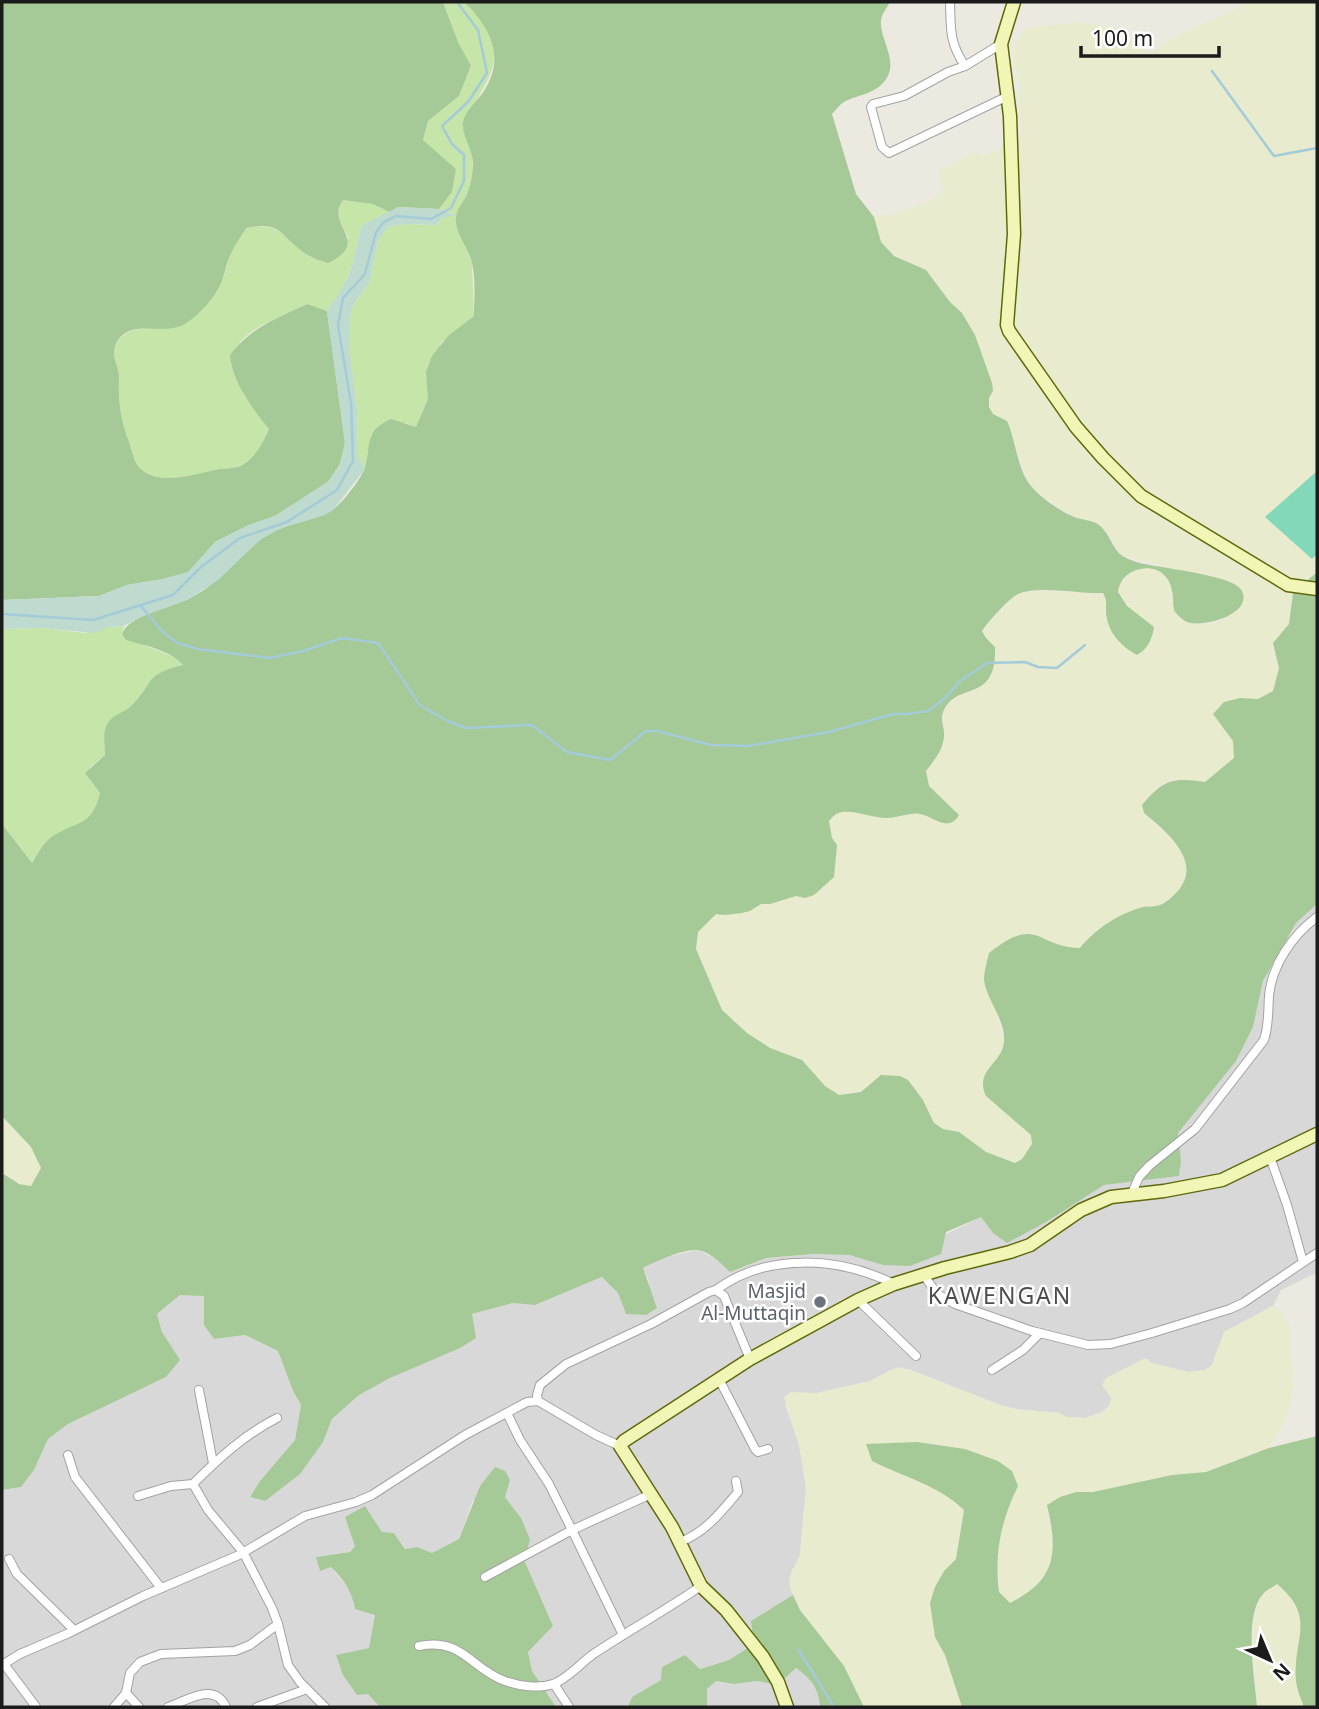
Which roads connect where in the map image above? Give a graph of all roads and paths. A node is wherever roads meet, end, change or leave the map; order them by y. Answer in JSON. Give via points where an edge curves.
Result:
{"nodes":[{"id":1,"x":950,"y":2,"type":"edge"},
{"id":2,"x":1014,"y":2,"type":"edge"},
{"id":3,"x":1001,"y":44,"type":"junction"},
{"id":4,"x":965,"y":66,"type":"junction"},
{"id":5,"x":1008,"y":96,"type":"junction"},
{"id":6,"x":1317,"y":589,"type":"edge"},
{"id":7,"x":1317,"y":917,"type":"edge"},
{"id":8,"x":1317,"y":1134,"type":"edge"},
{"id":9,"x":1270,"y":1157,"type":"junction"},
{"id":10,"x":1132,"y":1193,"type":"junction"},
{"id":11,"x":1317,"y":1254,"type":"edge"},
{"id":12,"x":1303,"y":1262,"type":"junction"},
{"id":13,"x":923,"y":1274,"type":"junction"},
{"id":14,"x":894,"y":1284,"type":"junction"},
{"id":15,"x":716,"y":1290,"type":"junction"},
{"id":16,"x":858,"y":1300,"type":"junction"},
{"id":17,"x":1040,"y":1333,"type":"junction"},
{"id":18,"x":916,"y":1356,"type":"dead end"},
{"id":19,"x":750,"y":1360,"type":"junction"},
{"id":20,"x":992,"y":1370,"type":"dead end"},
{"id":21,"x":719,"y":1379,"type":"junction"},
{"id":22,"x":199,"y":1390,"type":"dead end"},
{"id":23,"x":538,"y":1401,"type":"junction"},
{"id":24,"x":507,"y":1413,"type":"junction"},
{"id":25,"x":277,"y":1418,"type":"dead end"},
{"id":26,"x":620,"y":1446,"type":"junction"},
{"id":27,"x":768,"y":1449,"type":"dead end"},
{"id":28,"x":68,"y":1455,"type":"dead end"},
{"id":29,"x":213,"y":1463,"type":"junction"},
{"id":30,"x":737,"y":1480,"type":"dead end"},
{"id":31,"x":193,"y":1484,"type":"junction"},
{"id":32,"x":651,"y":1494,"type":"junction"},
{"id":33,"x":138,"y":1496,"type":"dead end"},
{"id":34,"x":572,"y":1530,"type":"junction"},
{"id":35,"x":680,"y":1542,"type":"junction"},
{"id":36,"x":243,"y":1552,"type":"junction"},
{"id":37,"x":9,"y":1559,"type":"dead end"},
{"id":38,"x":485,"y":1577,"type":"dead end"},
{"id":39,"x":701,"y":1586,"type":"junction"},
{"id":40,"x":161,"y":1588,"type":"junction"},
{"id":41,"x":278,"y":1624,"type":"junction"},
{"id":42,"x":74,"y":1630,"type":"junction"},
{"id":43,"x":623,"y":1635,"type":"junction"},
{"id":44,"x":419,"y":1646,"type":"dead end"},
{"id":45,"x":3,"y":1664,"type":"edge"},
{"id":46,"x":554,"y":1684,"type":"junction"},
{"id":47,"x":307,"y":1689,"type":"junction"},
{"id":48,"x":126,"y":1693,"type":"junction"},
{"id":49,"x":36,"y":1707,"type":"edge"},
{"id":50,"x":114,"y":1707,"type":"edge"},
{"id":51,"x":139,"y":1707,"type":"edge"},
{"id":52,"x":168,"y":1707,"type":"edge"},
{"id":53,"x":226,"y":1707,"type":"edge"},
{"id":54,"x":258,"y":1707,"type":"edge"},
{"id":55,"x":325,"y":1707,"type":"edge"},
{"id":56,"x":569,"y":1707,"type":"edge"},
{"id":57,"x":787,"y":1707,"type":"edge"}],
"edges":[{"from":1,"to":4,"type":"street","via":[[954,49]]},
{"from":2,"to":3,"type":"main road"},
{"from":3,"to":4,"type":"street"},
{"from":3,"to":5,"type":"main road"},
{"from":4,"to":5,"type":"street","via":[[904,96],[872,105],[885,151]]},
{"from":5,"to":6,"type":"main road","via":[[1014,234],[1009,331],[1076,427],[1141,496],[1288,585]]},
{"from":7,"to":10,"type":"street","via":[[1284,953],[1269,992],[1264,1040],[1195,1129],[1149,1166]]},
{"from":8,"to":9,"type":"main road"},
{"from":9,"to":10,"type":"main road","via":[[1207,1185]]},
{"from":9,"to":12,"type":"street"},
{"from":10,"to":13,"type":"main road","via":[[1097,1201],[1030,1245]]},
{"from":11,"to":12,"type":"street"},
{"from":12,"to":17,"type":"street","via":[[1243,1303],[1152,1333],[1088,1345]]},
{"from":13,"to":14,"type":"main road"},
{"from":13,"to":17,"type":"street","via":[[941,1297]]},
{"from":14,"to":15,"type":"street","via":[[854,1267],[827,1263],[771,1265]]},
{"from":14,"to":16,"type":"main road"},
{"from":15,"to":19,"type":"street","via":[[724,1296]]},
{"from":15,"to":23,"type":"street","via":[[566,1364],[540,1385]]},
{"from":16,"to":18,"type":"street"},
{"from":16,"to":19,"type":"main road"},
{"from":17,"to":20,"type":"street"},
{"from":19,"to":21,"type":"main road"},
{"from":21,"to":26,"type":"main road"},
{"from":21,"to":27,"type":"street","via":[[755,1449]]},
{"from":22,"to":29,"type":"street"},
{"from":23,"to":24,"type":"street"},
{"from":23,"to":26,"type":"street"},
{"from":24,"to":34,"type":"street"},
{"from":24,"to":36,"type":"street","via":[[372,1495],[305,1516]]},
{"from":25,"to":29,"type":"street"},
{"from":26,"to":32,"type":"main road"},
{"from":28,"to":40,"type":"street","via":[[75,1477]]},
{"from":29,"to":31,"type":"street"},
{"from":30,"to":35,"type":"street","via":[[738,1492],[718,1516]]},
{"from":31,"to":33,"type":"street"},
{"from":31,"to":36,"type":"street"},
{"from":32,"to":34,"type":"street"},
{"from":32,"to":35,"type":"main road"},
{"from":34,"to":38,"type":"street"},
{"from":34,"to":43,"type":"street"},
{"from":35,"to":39,"type":"main road"},
{"from":36,"to":40,"type":"street"},
{"from":36,"to":41,"type":"street"},
{"from":37,"to":42,"type":"street","via":[[17,1574]]},
{"from":39,"to":43,"type":"street"},
{"from":39,"to":57,"type":"main road","via":[[763,1657]]},
{"from":40,"to":42,"type":"street"},
{"from":41,"to":47,"type":"street","via":[[288,1665]]},
{"from":41,"to":48,"type":"street","via":[[235,1651],[160,1654],[140,1662],[130,1673]]},
{"from":42,"to":45,"type":"street"},
{"from":43,"to":46,"type":"street"},
{"from":44,"to":46,"type":"street","via":[[444,1644],[503,1680],[526,1686]]},
{"from":45,"to":49,"type":"street"},
{"from":46,"to":56,"type":"street"},
{"from":47,"to":54,"type":"street"},
{"from":47,"to":55,"type":"street"},
{"from":48,"to":50,"type":"street"},
{"from":48,"to":51,"type":"street"},
{"from":52,"to":53,"type":"street","via":[[215,1694]]}]}
